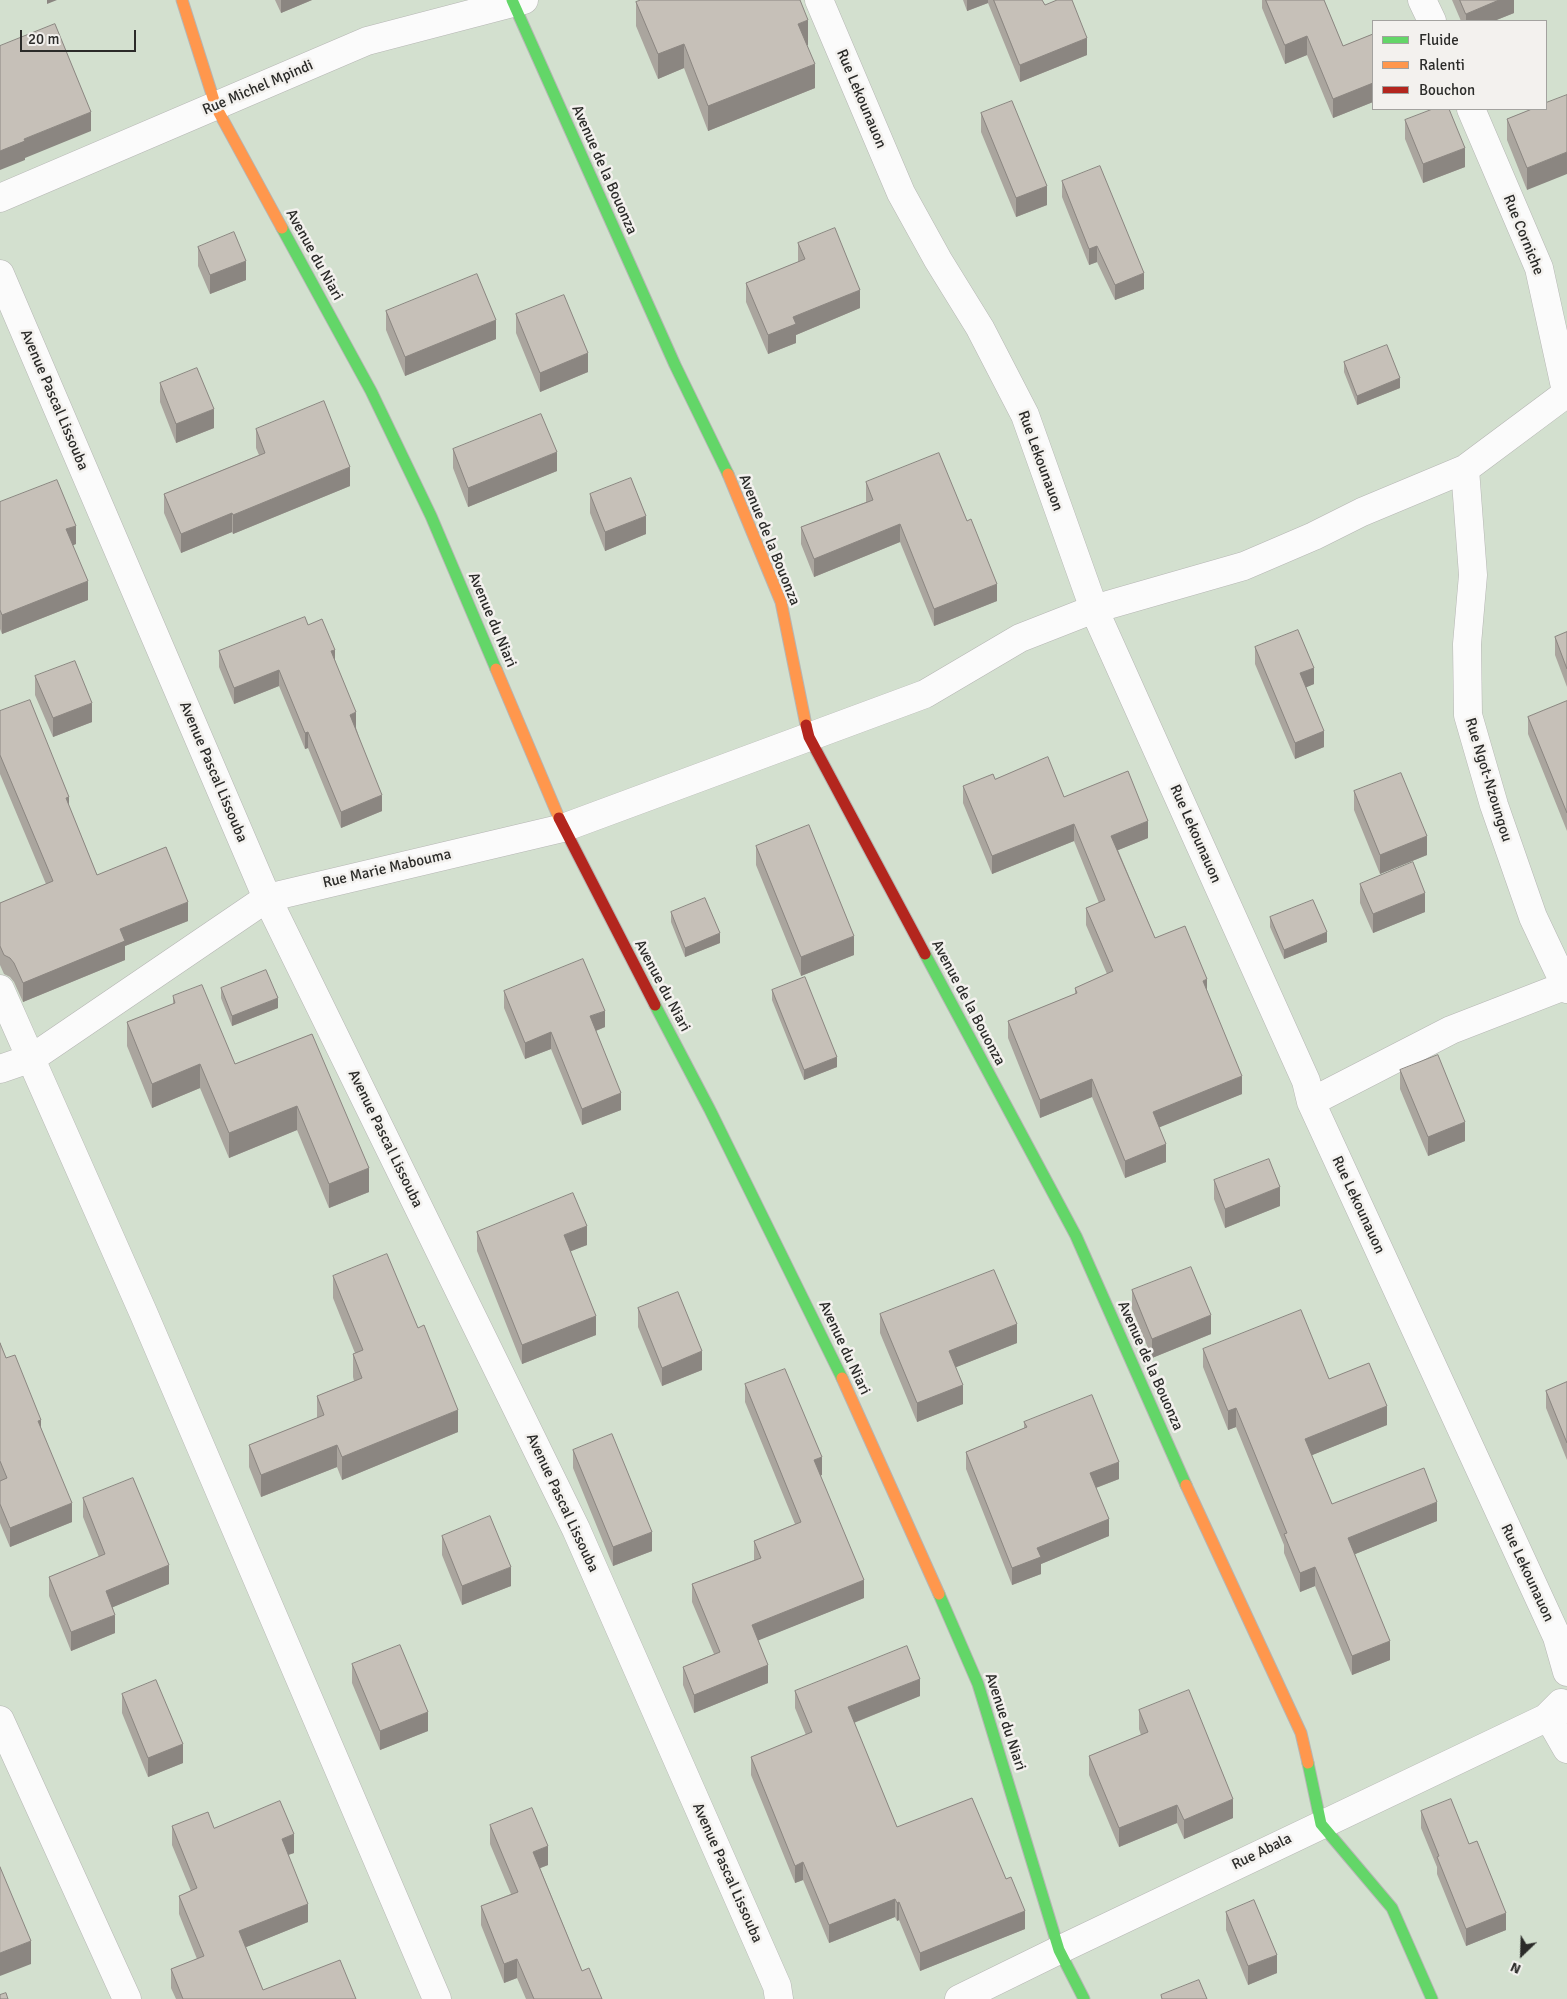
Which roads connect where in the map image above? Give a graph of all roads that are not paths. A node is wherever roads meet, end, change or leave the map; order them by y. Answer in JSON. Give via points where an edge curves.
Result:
{"nodes":[{"id":1,"x":182,"y":0,"type":"edge"},
{"id":2,"x":819,"y":0,"type":"edge"},
{"id":3,"x":1422,"y":0,"type":"edge"},
{"id":4,"x":516,"y":1,"type":"edge"},
{"id":5,"x":1432,"y":20,"type":"edge"},
{"id":6,"x":216,"y":107,"type":"junction"},
{"id":7,"x":1470,"y":110,"type":"edge"},
{"id":8,"x":0,"y":198,"type":"edge"},
{"id":9,"x":0,"y":274,"type":"edge"},
{"id":10,"x":1567,"y":394,"type":"edge"},
{"id":11,"x":1465,"y":470,"type":"junction"},
{"id":12,"x":1094,"y":609,"type":"junction"},
{"id":13,"x":809,"y":737,"type":"junction"},
{"id":14,"x":563,"y":828,"type":"junction"},
{"id":15,"x":267,"y":898,"type":"junction"},
{"id":16,"x":1566,"y":986,"type":"edge"},
{"id":17,"x":0,"y":988,"type":"edge"},
{"id":18,"x":32,"y":1058,"type":"junction"},
{"id":19,"x":0,"y":1069,"type":"edge"},
{"id":20,"x":1311,"y":1102,"type":"junction"},
{"id":21,"x":1567,"y":1672,"type":"edge"},
{"id":22,"x":1561,"y":1707,"type":"edge"},
{"id":23,"x":0,"y":1720,"type":"edge"},
{"id":24,"x":1567,"y":1749,"type":"edge"},
{"id":25,"x":1321,"y":1824,"type":"junction"},
{"id":26,"x":1059,"y":1950,"type":"junction"},
{"id":27,"x":127,"y":1999,"type":"edge"},
{"id":28,"x":437,"y":1999,"type":"edge"},
{"id":29,"x":779,"y":1999,"type":"edge"},
{"id":30,"x":959,"y":1999,"type":"edge"},
{"id":31,"x":1084,"y":1999,"type":"edge"},
{"id":32,"x":1432,"y":1999,"type":"edge"}],
"edges":[{"from":1,"to":6,"type":"street","name":"Avenue du Niari"},
{"from":2,"to":12,"type":"street","name":"Rue Lekounauon","via":[[901,193],[980,328],[1025,415]]},
{"from":3,"to":5,"type":"street"},
{"from":4,"to":6,"type":"street","name":"Rue Michel Mpindi","via":[[367,41]]},
{"from":4,"to":13,"type":"street","name":"Avenue de la Bouonza","via":[[670,356],[733,485],[781,602]]},
{"from":6,"to":8,"type":"street","name":"Rue Michel Mpindi"},
{"from":6,"to":14,"type":"street","name":"Avenue du Niari","via":[[370,390],[422,498]]},
{"from":7,"to":10,"type":"street","name":"Rue Corniche","via":[[1539,268]]},
{"from":9,"to":15,"type":"street","name":"Avenue Pascal Lissouba"},
{"from":10,"to":11,"type":"street","name":"Rue Marie Mabouma"},
{"from":11,"to":12,"type":"street","name":"Rue Marie Mabouma","via":[[1362,512],[1244,566]]},
{"from":11,"to":16,"type":"street","name":"Rue Ngot-Nzoungou","via":[[1473,575],[1467,644],[1468,714],[1494,805],[1533,917]]},
{"from":12,"to":13,"type":"street","name":"Rue Marie Mabouma","via":[[1020,638],[925,694]]},
{"from":12,"to":20,"type":"street","name":"Rue Lekounauon","via":[[1306,1081]]},
{"from":13,"to":14,"type":"street","name":"Rue Marie Mabouma"},
{"from":13,"to":25,"type":"street","name":"Avenue de la Bouonza","via":[[1076,1236],[1212,1545],[1301,1733]]},
{"from":14,"to":15,"type":"street","name":"Rue Marie Mabouma"},
{"from":14,"to":26,"type":"street","name":"Avenue du Niari","via":[[710,1110],[831,1355],[913,1533],[978,1684]]},
{"from":15,"to":18,"type":"street","name":"Rue Marie Mabouma"},
{"from":15,"to":29,"type":"street","name":"Avenue Pascal Lissouba","via":[[576,1529],[777,1986]]},
{"from":16,"to":20,"type":"street","via":[[1450,1030]]},
{"from":17,"to":18,"type":"street"},
{"from":18,"to":19,"type":"street","name":"Rue Marie Mabouma"},
{"from":18,"to":28,"type":"street"},
{"from":20,"to":21,"type":"street","name":"Rue Lekounauon","via":[[1557,1637]]},
{"from":22,"to":24,"type":"street"},
{"from":22,"to":25,"type":"street","name":"Rue Abala"},
{"from":23,"to":27,"type":"street"},
{"from":25,"to":26,"type":"street","name":"Rue Abala"},
{"from":25,"to":32,"type":"street","name":"Avenue de la Bouonza","via":[[1392,1908]]},
{"from":26,"to":30,"type":"street","name":"Rue Abala"},
{"from":26,"to":31,"type":"street","name":"Avenue du Niari"}]}
